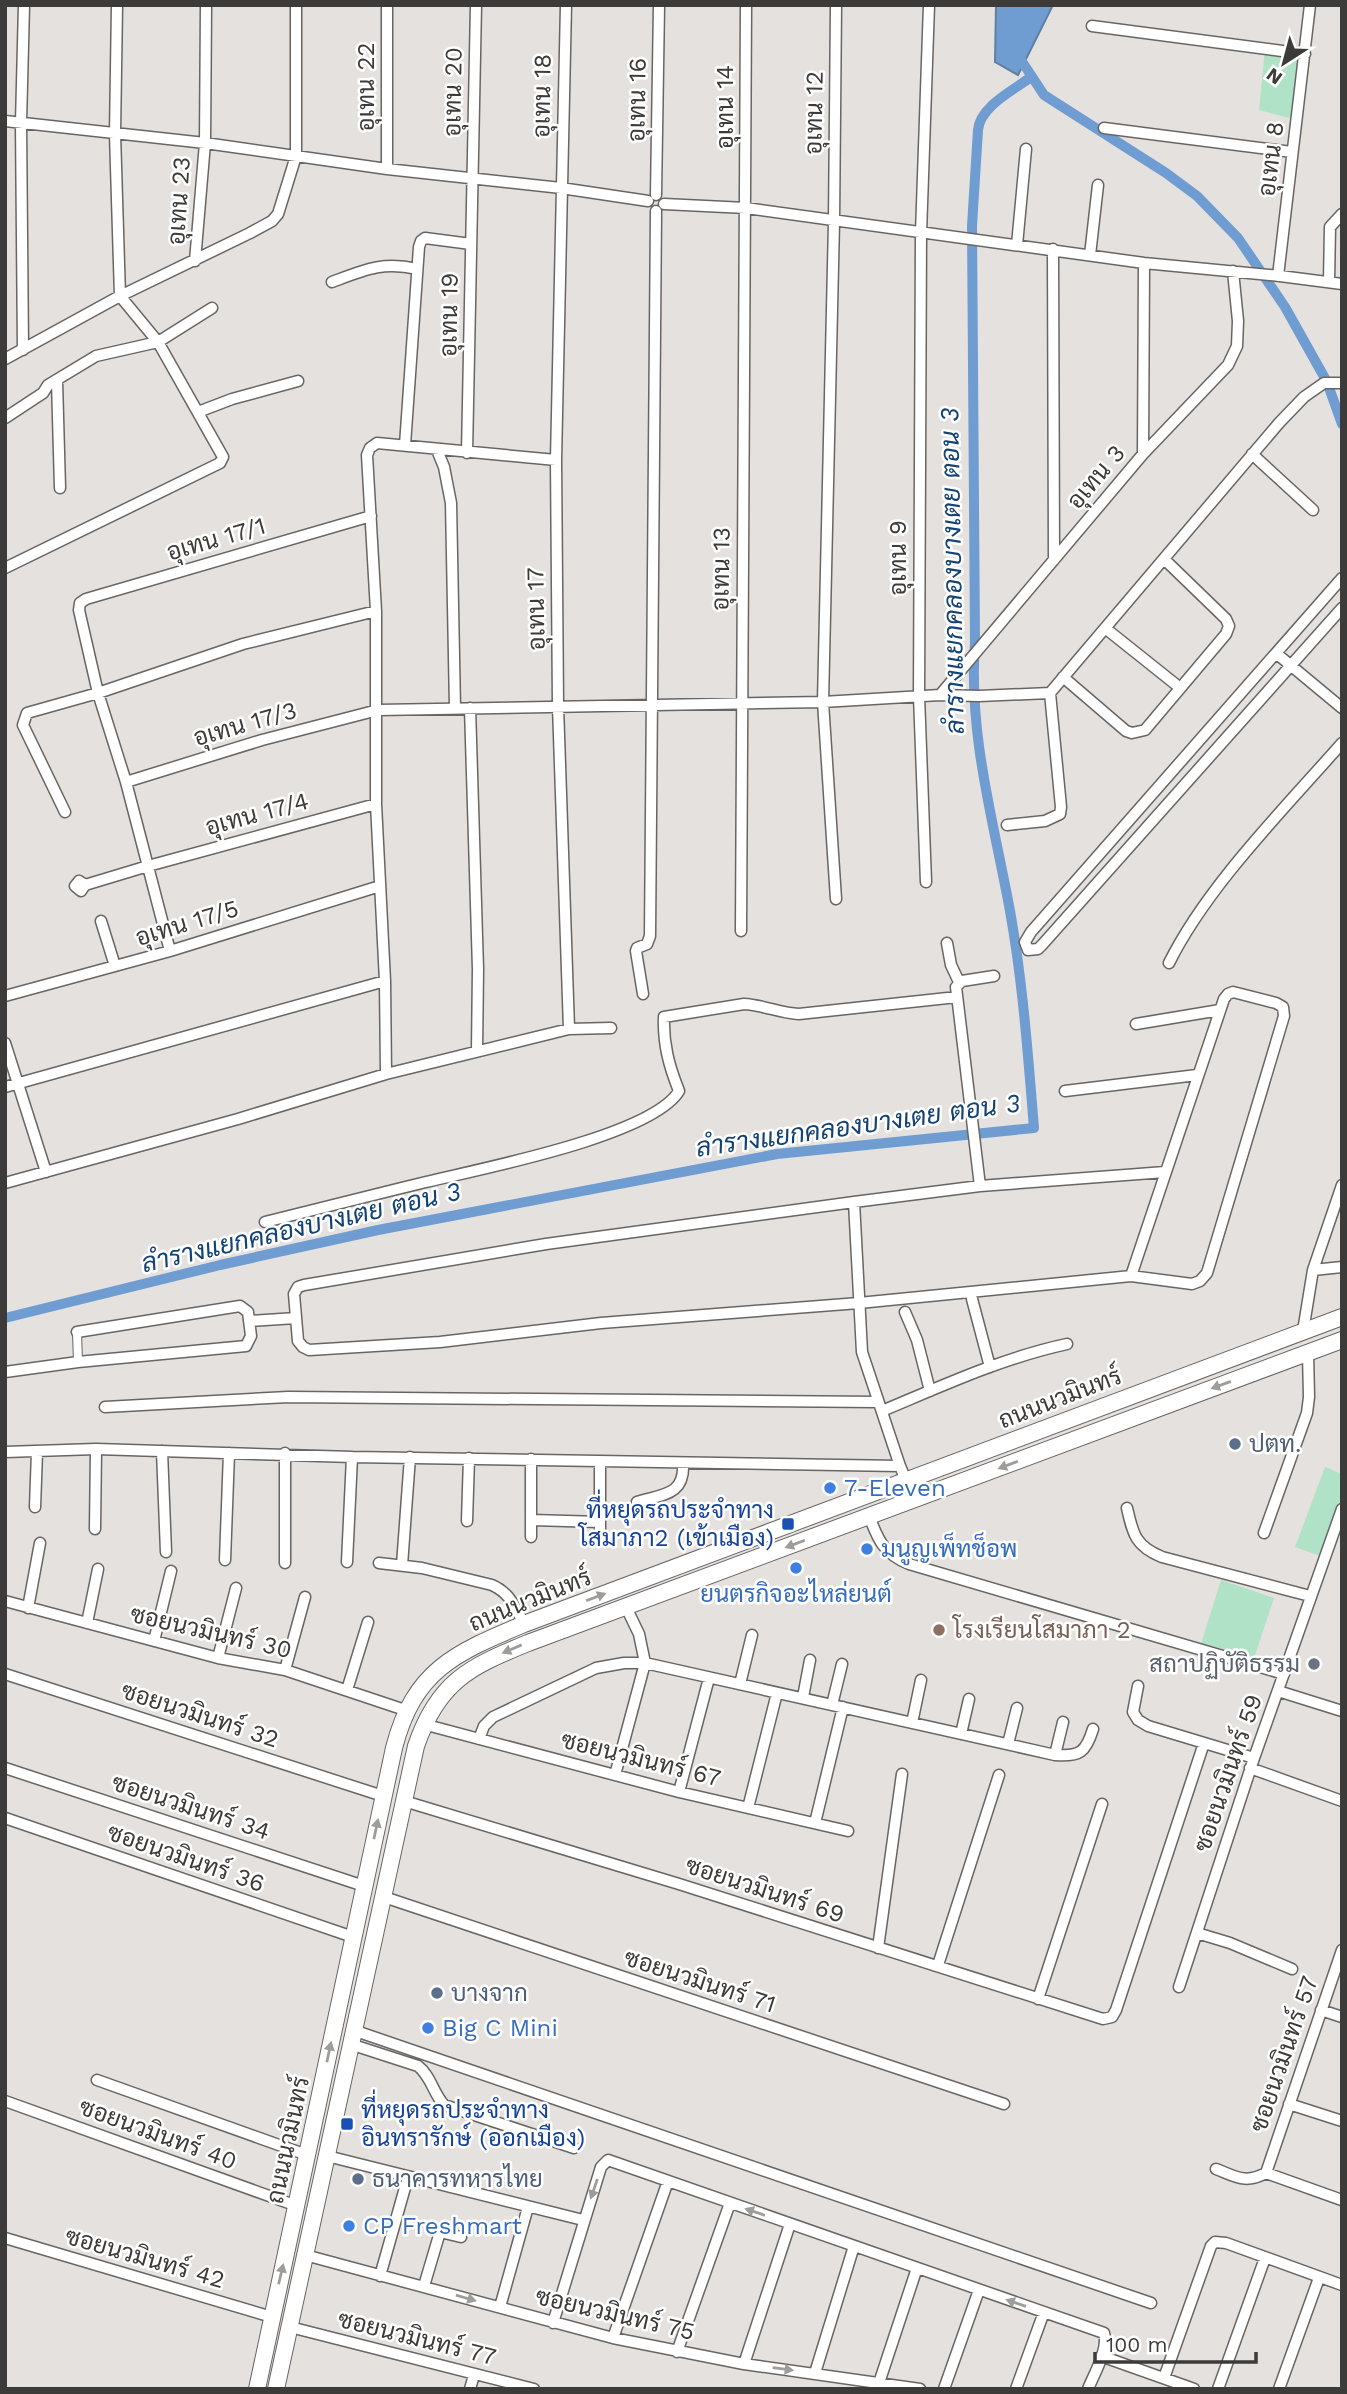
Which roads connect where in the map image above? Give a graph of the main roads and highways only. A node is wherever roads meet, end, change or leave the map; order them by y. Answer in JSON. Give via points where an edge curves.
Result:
{"nodes":[{"id":1,"x":1342,"y":1317,"type":"edge"},
{"id":2,"x":1303,"y":1331,"type":"junction"},
{"id":3,"x":1342,"y":1340,"type":"edge"},
{"id":4,"x":1308,"y":1353,"type":"junction"},
{"id":5,"x":257,"y":2389,"type":"edge"},
{"id":6,"x":276,"y":2389,"type":"edge"}],
"edges":[{"from":1,"to":2,"type":"main road","name":"ถนนนวมินทร์"},
{"from":2,"to":4,"type":"main road"},
{"from":5,"to":2,"type":"main road","name":"ถนนนวมินทร์","one_way":true,"via":[[383,1796],[405,1710],[429,1678],[475,1646],[524,1624],[903,1473]]},
{"from":3,"to":4,"type":"main road","name":"ถนนนวมินทร์"},
{"from":4,"to":6,"type":"main road","name":"ถนนนวมินทร์","one_way":true,"via":[[528,1643],[458,1677],[424,1724],[416,1746]]}]}
